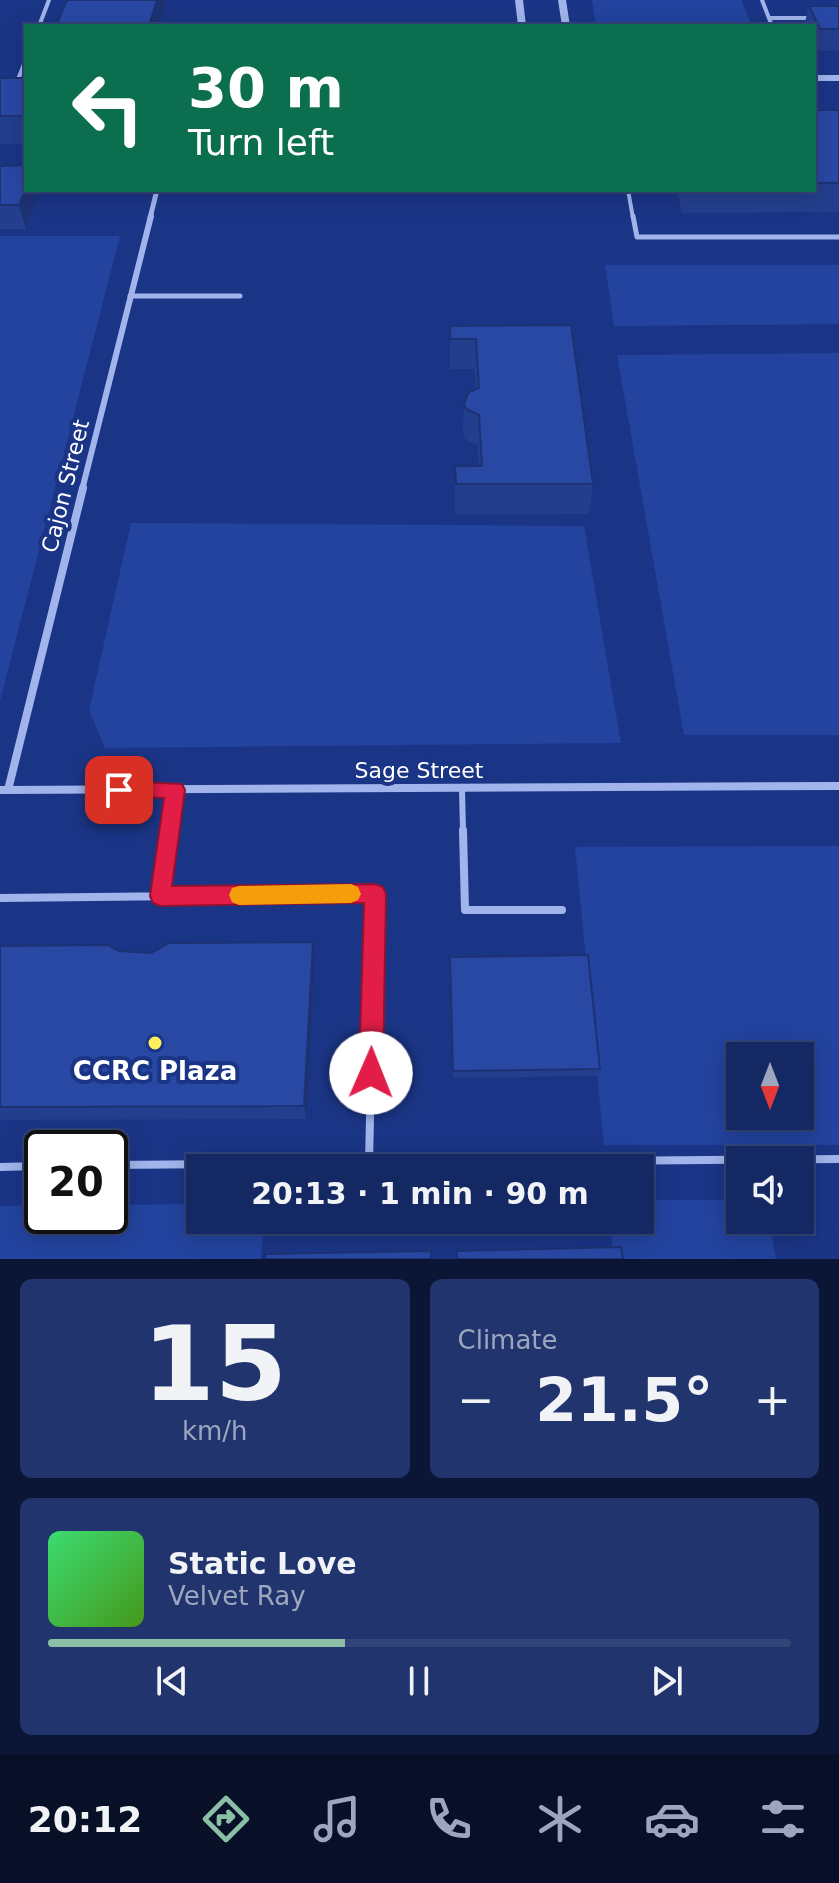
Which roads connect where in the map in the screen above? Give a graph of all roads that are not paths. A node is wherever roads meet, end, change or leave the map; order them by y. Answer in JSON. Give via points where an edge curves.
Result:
{"nodes":[{"id":1,"x":49,"y":0,"type":"edge"},
{"id":2,"x":519,"y":0,"type":"edge"},
{"id":3,"x":562,"y":0,"type":"edge"},
{"id":4,"x":762,"y":0,"type":"edge"},
{"id":5,"x":769,"y":18,"type":"junction"},
{"id":6,"x":825,"y":18,"type":"edge"},
{"id":7,"x":40,"y":24,"type":"edge"},
{"id":8,"x":522,"y":24,"type":"edge"},
{"id":9,"x":566,"y":24,"type":"edge"},
{"id":10,"x":771,"y":24,"type":"edge"},
{"id":11,"x":816,"y":78,"type":"edge"},
{"id":12,"x":839,"y":78,"type":"edge"},
{"id":13,"x":156,"y":192,"type":"edge"},
{"id":14,"x":628,"y":192,"type":"edge"},
{"id":15,"x":839,"y":237,"type":"edge"},
{"id":16,"x":130,"y":296,"type":"junction"},
{"id":17,"x":240,"y":296,"type":"dead end"},
{"id":18,"x":839,"y":786,"type":"edge"},
{"id":19,"x":462,"y":788,"type":"junction"},
{"id":20,"x":4,"y":790,"type":"edge"},
{"id":21,"x":175,"y":790,"type":"junction"},
{"id":22,"x":160,"y":896,"type":"junction"},
{"id":23,"x":0,"y":898,"type":"edge"},
{"id":24,"x":562,"y":910,"type":"dead end"},
{"id":25,"x":369,"y":1154,"type":"edge"},
{"id":26,"x":839,"y":1159,"type":"edge"},
{"id":27,"x":654,"y":1161,"type":"edge"},
{"id":28,"x":186,"y":1164,"type":"edge"},
{"id":29,"x":128,"y":1165,"type":"edge"},
{"id":30,"x":24,"y":1166,"type":"edge"},
{"id":31,"x":0,"y":1167,"type":"edge"}],
"edges":[{"from":1,"to":7,"type":"lane"},
{"from":2,"to":8,"type":"street"},
{"from":3,"to":9,"type":"street"},
{"from":4,"to":5,"type":"lane"},
{"from":5,"to":6,"type":"lane"},
{"from":5,"to":10,"type":"lane"},
{"from":11,"to":12,"type":"street"},
{"from":13,"to":16,"type":"street","name":"Cajon Street"},
{"from":14,"to":15,"type":"lane","via":[[637,237]]},
{"from":16,"to":17,"type":"lane"},
{"from":16,"to":20,"type":"street","name":"Cajon Street"},
{"from":18,"to":19,"type":"street","name":"Sage Street"},
{"from":19,"to":21,"type":"street","name":"Sage Street"},
{"from":19,"to":24,"type":"lane","via":[[465,910]]},
{"from":20,"to":21,"type":"street","name":"Sage Street"},
{"from":21,"to":22,"type":"lane"},
{"from":22,"to":23,"type":"lane"},
{"from":22,"to":25,"type":"lane","via":[[375,894]]},
{"from":26,"to":27,"type":"lane"},
{"from":28,"to":29,"type":"lane"},
{"from":30,"to":31,"type":"lane"}]}
